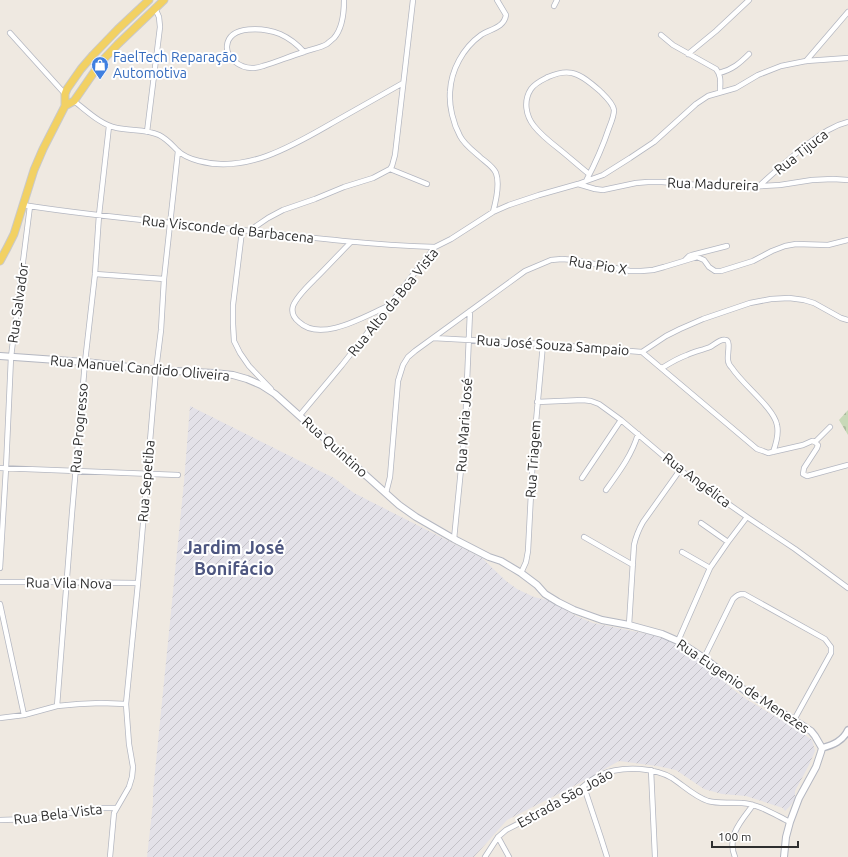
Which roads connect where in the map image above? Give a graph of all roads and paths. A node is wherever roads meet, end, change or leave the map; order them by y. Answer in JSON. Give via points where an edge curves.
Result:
{"nodes":[{"id":1,"x":149,"y":0,"type":"edge"},
{"id":2,"x":153,"y":0,"type":"edge"},
{"id":3,"x":164,"y":0,"type":"edge"},
{"id":4,"x":344,"y":0,"type":"edge"},
{"id":5,"x":413,"y":0,"type":"edge"},
{"id":6,"x":497,"y":0,"type":"edge"},
{"id":7,"x":557,"y":0,"type":"edge"},
{"id":8,"x":749,"y":0,"type":"edge"},
{"id":9,"x":554,"y":6,"type":"dead end"},
{"id":10,"x":155,"y":8,"type":"junction"},
{"id":11,"x":848,"y":12,"type":"edge"},
{"id":12,"x":10,"y":33,"type":"dead end"},
{"id":13,"x":661,"y":35,"type":"dead end"},
{"id":14,"x":111,"y":36,"type":"junction"},
{"id":15,"x":118,"y":44,"type":"junction"},
{"id":16,"x":304,"y":52,"type":"junction"},
{"id":17,"x":688,"y":54,"type":"junction"},
{"id":18,"x":749,"y":54,"type":"dead end"},
{"id":19,"x":848,"y":58,"type":"edge"},
{"id":20,"x":806,"y":61,"type":"junction"},
{"id":21,"x":719,"y":73,"type":"junction"},
{"id":22,"x":403,"y":83,"type":"junction"},
{"id":23,"x":720,"y":92,"type":"junction"},
{"id":24,"x":65,"y":94,"type":"junction"},
{"id":25,"x":74,"y":101,"type":"junction"},
{"id":26,"x":65,"y":106,"type":"junction"},
{"id":27,"x":848,"y":122,"type":"edge"},
{"id":28,"x":109,"y":126,"type":"junction"},
{"id":29,"x":147,"y":132,"type":"junction"},
{"id":30,"x":178,"y":151,"type":"junction"},
{"id":31,"x":390,"y":169,"type":"junction"},
{"id":32,"x":589,"y":174,"type":"junction"},
{"id":33,"x":848,"y":180,"type":"edge"},
{"id":34,"x":586,"y":181,"type":"junction"},
{"id":35,"x":427,"y":184,"type":"dead end"},
{"id":36,"x":578,"y":184,"type":"junction"},
{"id":37,"x":758,"y":187,"type":"junction"},
{"id":38,"x":26,"y":206,"type":"junction"},
{"id":39,"x":493,"y":212,"type":"junction"},
{"id":40,"x":99,"y":215,"type":"junction"},
{"id":41,"x":170,"y":223,"type":"junction"},
{"id":42,"x":242,"y":231,"type":"junction"},
{"id":43,"x":249,"y":231,"type":"junction"},
{"id":44,"x":848,"y":240,"type":"edge"},
{"id":45,"x":351,"y":242,"type":"junction"},
{"id":46,"x":727,"y":246,"type":"dead end"},
{"id":47,"x":435,"y":247,"type":"junction"},
{"id":48,"x":0,"y":261,"type":"edge"},
{"id":49,"x":684,"y":261,"type":"junction"},
{"id":50,"x":95,"y":274,"type":"junction"},
{"id":51,"x":164,"y":279,"type":"junction"},
{"id":52,"x":390,"y":305,"type":"junction"},
{"id":53,"x":470,"y":311,"type":"junction"},
{"id":54,"x":848,"y":320,"type":"edge"},
{"id":55,"x":433,"y":338,"type":"junction"},
{"id":56,"x":469,"y":339,"type":"junction"},
{"id":57,"x":543,"y":344,"type":"junction"},
{"id":58,"x":642,"y":352,"type":"junction"},
{"id":59,"x":0,"y":356,"type":"edge"},
{"id":60,"x":11,"y":357,"type":"junction"},
{"id":61,"x":85,"y":362,"type":"junction"},
{"id":62,"x":662,"y":368,"type":"junction"},
{"id":63,"x":156,"y":370,"type":"junction"},
{"id":64,"x":276,"y":394,"type":"junction"},
{"id":65,"x":537,"y":402,"type":"junction"},
{"id":66,"x":300,"y":415,"type":"junction"},
{"id":67,"x":621,"y":420,"type":"junction"},
{"id":68,"x":830,"y":427,"type":"dead end"},
{"id":69,"x":638,"y":434,"type":"junction"},
{"id":70,"x":815,"y":442,"type":"junction"},
{"id":71,"x":773,"y":452,"type":"junction"},
{"id":72,"x":848,"y":465,"type":"edge"},
{"id":73,"x":0,"y":468,"type":"edge"},
{"id":74,"x":6,"y":468,"type":"junction"},
{"id":75,"x":680,"y":470,"type":"junction"},
{"id":76,"x":76,"y":471,"type":"junction"},
{"id":77,"x":147,"y":474,"type":"junction"},
{"id":78,"x":178,"y":475,"type":"dead end"},
{"id":79,"x":582,"y":478,"type":"dead end"},
{"id":80,"x":606,"y":490,"type":"dead end"},
{"id":81,"x":386,"y":493,"type":"junction"},
{"id":82,"x":747,"y":517,"type":"junction"},
{"id":83,"x":701,"y":523,"type":"dead end"},
{"id":84,"x":584,"y":537,"type":"dead end"},
{"id":85,"x":454,"y":539,"type":"junction"},
{"id":86,"x":728,"y":542,"type":"junction"},
{"id":87,"x":682,"y":552,"type":"dead end"},
{"id":88,"x":633,"y":565,"type":"junction"},
{"id":89,"x":0,"y":568,"type":"edge"},
{"id":90,"x":710,"y":568,"type":"junction"},
{"id":91,"x":521,"y":573,"type":"junction"},
{"id":92,"x":0,"y":582,"type":"edge"},
{"id":93,"x":66,"y":583,"type":"junction"},
{"id":94,"x":138,"y":583,"type":"junction"},
{"id":95,"x":848,"y":588,"type":"edge"},
{"id":96,"x":545,"y":594,"type":"joint"},
{"id":97,"x":0,"y":604,"type":"edge"},
{"id":98,"x":629,"y":625,"type":"junction"},
{"id":99,"x":678,"y":641,"type":"junction"},
{"id":100,"x":704,"y":658,"type":"junction"},
{"id":101,"x":126,"y":704,"type":"junction"},
{"id":102,"x":57,"y":706,"type":"junction"},
{"id":103,"x":24,"y":715,"type":"junction"},
{"id":104,"x":0,"y":718,"type":"edge"},
{"id":105,"x":794,"y":720,"type":"junction"},
{"id":106,"x":848,"y":730,"type":"edge"},
{"id":107,"x":822,"y":748,"type":"junction"},
{"id":108,"x":651,"y":770,"type":"junction"},
{"id":109,"x":584,"y":787,"type":"junction"},
{"id":110,"x":754,"y":805,"type":"junction"},
{"id":111,"x":116,"y":808,"type":"junction"},
{"id":112,"x":0,"y":820,"type":"edge"},
{"id":113,"x":790,"y":822,"type":"junction"},
{"id":114,"x":498,"y":837,"type":"junction"},
{"id":115,"x":110,"y":857,"type":"edge"},
{"id":116,"x":485,"y":857,"type":"edge"},
{"id":117,"x":509,"y":857,"type":"edge"},
{"id":118,"x":607,"y":857,"type":"edge"},
{"id":119,"x":655,"y":857,"type":"edge"},
{"id":120,"x":735,"y":857,"type":"edge"},
{"id":121,"x":784,"y":857,"type":"edge"}],
"edges":[{"from":1,"to":14,"type":"main road"},
{"from":2,"to":10,"type":"main road"},
{"from":3,"to":10,"type":"main road"},
{"from":4,"to":16,"type":"street","via":[[342,20],[334,38],[327,44]]},
{"from":5,"to":22,"type":"street"},
{"from":6,"to":39,"type":"street","via":[[506,16],[504,22],[481,35],[463,53],[451,81],[450,93],[451,112],[460,137],[496,173],[497,197]]},
{"from":7,"to":9,"type":"street"},
{"from":8,"to":17,"type":"street","via":[[716,32]]},
{"from":10,"to":15,"type":"main road"},
{"from":10,"to":29,"type":"street","via":[[160,27]]},
{"from":11,"to":20,"type":"street"},
{"from":12,"to":24,"type":"street"},
{"from":13,"to":17,"type":"street"},
{"from":14,"to":15,"type":"main road"},
{"from":14,"to":24,"type":"main road","via":[[81,69]]},
{"from":15,"to":25,"type":"main road","via":[[100,62]]},
{"from":16,"to":16,"type":"street","via":[[252,68],[236,64],[227,46],[234,33],[250,29],[264,30],[279,33]]},
{"from":17,"to":21,"type":"street"},
{"from":18,"to":21,"type":"street","via":[[732,69]]},
{"from":19,"to":20,"type":"street","name":"Rua Alto da Boa Vista"},
{"from":20,"to":23,"type":"street","name":"Rua Alto da Boa Vista","via":[[769,70],[736,88]]},
{"from":21,"to":23,"type":"street"},
{"from":22,"to":30,"type":"street","via":[[299,142],[253,160],[232,164],[210,164],[191,159]]},
{"from":22,"to":31,"type":"street","via":[[395,156]]},
{"from":23,"to":34,"type":"street","name":"Rua Alto da Boa Vista","via":[[696,104],[654,142],[630,158],[603,175]]},
{"from":24,"to":26,"type":"main road"},
{"from":25,"to":26,"type":"main road"},
{"from":25,"to":28,"type":"street"},
{"from":26,"to":38,"type":"main road","via":[[34,170]]},
{"from":27,"to":37,"type":"street","name":"Rua Tijuca","via":[[829,129],[791,157]]},
{"from":28,"to":29,"type":"street"},
{"from":28,"to":40,"type":"street","name":"Rua Progresso"},
{"from":29,"to":30,"type":"street","via":[[167,140]]},
{"from":30,"to":41,"type":"street","name":"Rua Sepetiba"},
{"from":31,"to":35,"type":"street"},
{"from":31,"to":43,"type":"street","via":[[373,178],[283,210]]},
{"from":32,"to":32,"type":"street","via":[[542,136],[528,116],[528,97],[538,82],[564,72],[577,74],[592,84],[613,106],[613,119]]},
{"from":32,"to":34,"type":"street"},
{"from":33,"to":37,"type":"street","name":"Rua Madureira","via":[[812,180]]},
{"from":34,"to":36,"type":"street","name":"Rua Alto da Boa Vista"},
{"from":36,"to":37,"type":"street","name":"Rua Madureira","via":[[603,190],[636,183],[662,182]]},
{"from":36,"to":39,"type":"street","name":"Rua Alto da Boa Vista"},
{"from":38,"to":40,"type":"street","name":"Rua Visconde de Barbacena"},
{"from":38,"to":48,"type":"main road"},
{"from":38,"to":60,"type":"street","name":"Rua Salvador","via":[[22,278]]},
{"from":39,"to":47,"type":"street","name":"Rua Alto da Boa Vista"},
{"from":40,"to":41,"type":"street","name":"Rua Visconde de Barbacena"},
{"from":40,"to":50,"type":"street","name":"Rua Progresso"},
{"from":41,"to":42,"type":"street","name":"Rua Visconde de Barbacena"},
{"from":41,"to":51,"type":"street","name":"Rua Sepetiba"},
{"from":42,"to":43,"type":"street","name":"Rua Visconde de Barbacena"},
{"from":42,"to":64,"type":"street","name":"Rua Quintino","via":[[233,305],[234,341],[249,366]]},
{"from":43,"to":45,"type":"street","name":"Rua Visconde de Barbacena"},
{"from":44,"to":49,"type":"street","name":"Rua Pio X","via":[[828,245],[785,246],[753,261],[721,271],[715,271],[701,258]]},
{"from":45,"to":47,"type":"street","name":"Rua Visconde de Barbacena"},
{"from":45,"to":52,"type":"street","via":[[296,301],[292,308],[296,319],[308,328],[330,329]]},
{"from":46,"to":49,"type":"street","via":[[689,256]]},
{"from":47,"to":52,"type":"street","name":"Rua Alto da Boa Vista"},
{"from":49,"to":53,"type":"street","name":"Rua Pio X","via":[[653,270],[636,271],[574,260],[550,260],[525,271]]},
{"from":50,"to":51,"type":"street"},
{"from":50,"to":61,"type":"street","name":"Rua Progresso"},
{"from":51,"to":63,"type":"street","name":"Rua Sepetiba"},
{"from":52,"to":66,"type":"street","name":"Rua Alto da Boa Vista"},
{"from":53,"to":55,"type":"street","name":"Rua Pio X"},
{"from":53,"to":56,"type":"street","name":"Rua Maria José"},
{"from":54,"to":58,"type":"street","name":"Rua José Souza Sampaio","via":[[804,300],[771,299],[750,303],[703,319],[666,336]]},
{"from":55,"to":56,"type":"street","name":"Rua José Souza Sampaio"},
{"from":55,"to":81,"type":"street","name":"Rua Pio X","via":[[408,358],[400,372],[390,476]]},
{"from":56,"to":57,"type":"street","name":"Rua José Souza Sampaio"},
{"from":56,"to":85,"type":"street","name":"Rua Maria José","via":[[465,428]]},
{"from":57,"to":58,"type":"street","name":"Rua José Souza Sampaio"},
{"from":57,"to":65,"type":"street","name":"Rua Triagem"},
{"from":58,"to":62,"type":"street"},
{"from":59,"to":60,"type":"main road","name":"Rua Manuel Candido Oliveira"},
{"from":60,"to":61,"type":"main road","name":"Rua Manuel Candido Oliveira"},
{"from":60,"to":74,"type":"street","name":"Rua Salvador"},
{"from":61,"to":63,"type":"main road","name":"Rua Manuel Candido Oliveira"},
{"from":61,"to":76,"type":"street","name":"Rua Progresso"},
{"from":62,"to":71,"type":"street","via":[[757,448],[768,453]]},
{"from":62,"to":71,"type":"street","via":[[675,360],[727,340],[728,361],[731,367],[771,412],[775,420],[777,438]]},
{"from":63,"to":64,"type":"main road","name":"Rua Manuel Candido Oliveira","via":[[233,375],[261,385]]},
{"from":63,"to":77,"type":"street","name":"Rua Sepetiba"},
{"from":64,"to":66,"type":"main road","name":"Rua Quintino"},
{"from":65,"to":67,"type":"street","name":"Rua Angélica","via":[[591,401]]},
{"from":65,"to":91,"type":"street","name":"Rua Triagem","via":[[528,551]]},
{"from":66,"to":81,"type":"main road","name":"Rua Quintino"},
{"from":67,"to":69,"type":"street","name":"Rua Angélica"},
{"from":67,"to":79,"type":"street"},
{"from":68,"to":70,"type":"street"},
{"from":69,"to":75,"type":"street","name":"Rua Angélica"},
{"from":69,"to":80,"type":"street","via":[[629,457]]},
{"from":70,"to":71,"type":"street"},
{"from":70,"to":72,"type":"street","via":[[818,445],[804,468],[805,475],[811,476]]},
{"from":73,"to":74,"type":"street"},
{"from":74,"to":76,"type":"street"},
{"from":74,"to":89,"type":"street","name":"Rua Salvador"},
{"from":75,"to":82,"type":"street","name":"Rua Angélica"},
{"from":75,"to":88,"type":"street","via":[[639,529],[634,544]]},
{"from":76,"to":77,"type":"street"},
{"from":76,"to":93,"type":"street","name":"Rua Progresso"},
{"from":77,"to":78,"type":"street"},
{"from":77,"to":94,"type":"street","name":"Rua Sepetiba"},
{"from":81,"to":85,"type":"main road","name":"Rua Quintino","via":[[398,505]]},
{"from":82,"to":86,"type":"street"},
{"from":82,"to":95,"type":"street","name":"Rua Angélica"},
{"from":83,"to":86,"type":"street"},
{"from":84,"to":88,"type":"street"},
{"from":85,"to":91,"type":"main road","name":"Rua Quintino"},
{"from":86,"to":90,"type":"street"},
{"from":87,"to":90,"type":"street"},
{"from":88,"to":98,"type":"street"},
{"from":90,"to":99,"type":"street"},
{"from":91,"to":96,"type":"main road","name":"Rua Quintino"},
{"from":92,"to":93,"type":"street","name":"Rua Vila Nova"},
{"from":93,"to":94,"type":"street","name":"Rua Vila Nova"},
{"from":93,"to":102,"type":"street","name":"Rua Progresso"},
{"from":94,"to":101,"type":"street","name":"Rua Sepetiba"},
{"from":96,"to":98,"type":"main road","name":"Rua Eugenio de Menezes","via":[[589,616]]},
{"from":97,"to":103,"type":"street"},
{"from":98,"to":99,"type":"main road","name":"Rua Eugenio de Menezes"},
{"from":99,"to":100,"type":"main road","name":"Rua Eugenio de Menezes"},
{"from":100,"to":105,"type":"main road","name":"Rua Eugenio de Menezes","via":[[748,693]]},
{"from":100,"to":105,"type":"street","via":[[733,599],[740,594],[826,639],[831,647],[831,653]]},
{"from":101,"to":102,"type":"street"},
{"from":101,"to":111,"type":"street","name":"Rua Sepetiba","via":[[133,767],[129,787]]},
{"from":102,"to":103,"type":"street"},
{"from":103,"to":104,"type":"street"},
{"from":105,"to":107,"type":"main road","name":"Rua Eugenio de Menezes","via":[[811,731]]},
{"from":106,"to":107,"type":"street","via":[[842,739]]},
{"from":107,"to":113,"type":"main road","via":[[816,767],[799,798]]},
{"from":108,"to":109,"type":"street","name":"Estrada São João","via":[[626,768],[608,771]]},
{"from":108,"to":110,"type":"street","name":"Estrada São João","via":[[665,774],[707,801]]},
{"from":108,"to":119,"type":"street"},
{"from":109,"to":114,"type":"street","name":"Estrada São João","via":[[564,801],[506,830]]},
{"from":109,"to":118,"type":"street"},
{"from":110,"to":113,"type":"street","name":"Estrada São João"},
{"from":110,"to":120,"type":"street","via":[[732,839],[731,846]]},
{"from":111,"to":112,"type":"street","name":"Rua Bela Vista","via":[[98,808],[32,819]]},
{"from":111,"to":115,"type":"street"},
{"from":113,"to":121,"type":"main road"},
{"from":114,"to":116,"type":"street","name":"Estrada São João"},
{"from":114,"to":117,"type":"street"}]}
